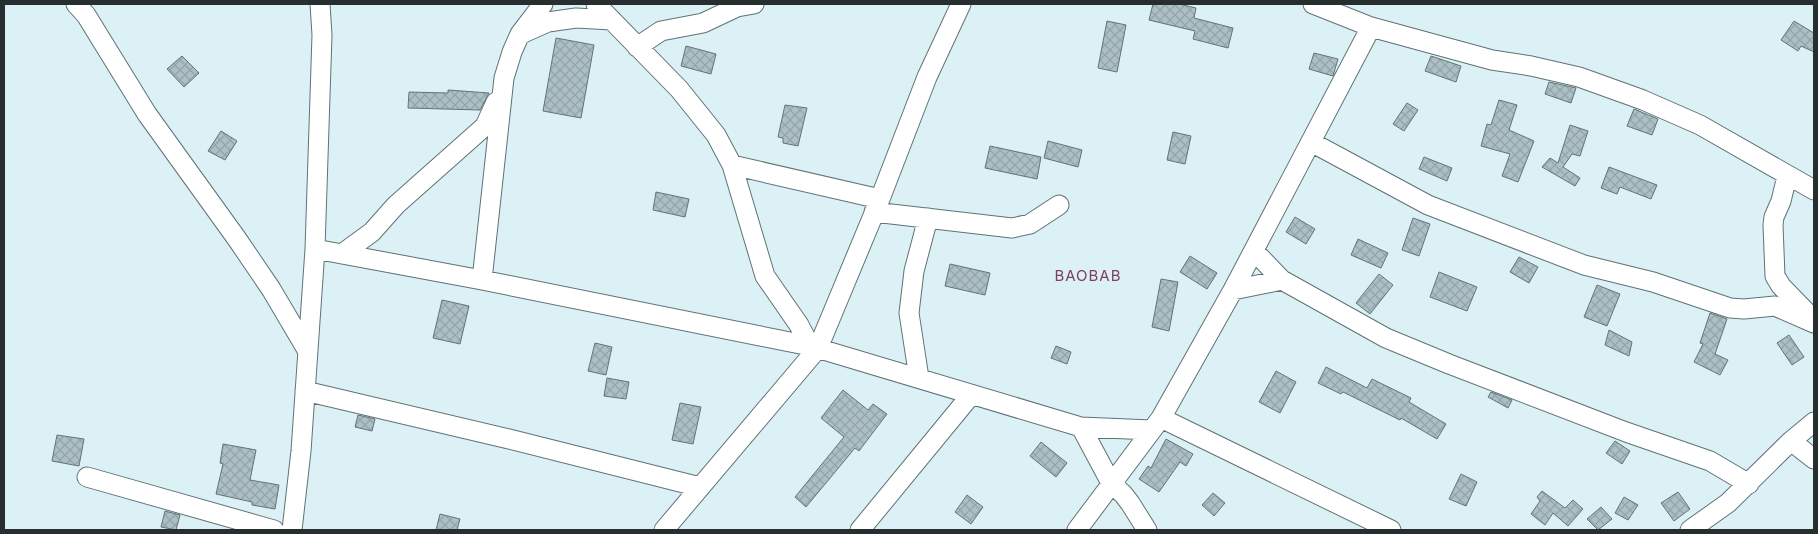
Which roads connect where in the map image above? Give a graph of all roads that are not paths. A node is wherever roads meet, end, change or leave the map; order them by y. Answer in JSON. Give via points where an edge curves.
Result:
{"nodes":[{"id":1,"x":76,"y":4,"type":"edge"},
{"id":2,"x":320,"y":4,"type":"edge"},
{"id":3,"x":543,"y":4,"type":"edge"},
{"id":4,"x":596,"y":4,"type":"edge"},
{"id":5,"x":754,"y":4,"type":"edge"},
{"id":6,"x":961,"y":4,"type":"edge"},
{"id":7,"x":1313,"y":4,"type":"edge"},
{"id":8,"x":612,"y":20,"type":"junction"},
{"id":9,"x":1371,"y":27,"type":"junction"},
{"id":10,"x":520,"y":34,"type":"junction"},
{"id":11,"x":637,"y":47,"type":"junction"},
{"id":12,"x":502,"y":89,"type":"junction"},
{"id":13,"x":1311,"y":142,"type":"junction"},
{"id":14,"x":732,"y":165,"type":"junction"},
{"id":15,"x":1787,"y":176,"type":"junction"},
{"id":16,"x":1814,"y":190,"type":"edge"},
{"id":17,"x":877,"y":205,"type":"junction"},
{"id":18,"x":1059,"y":206,"type":"dead end"},
{"id":19,"x":928,"y":218,"type":"junction"},
{"id":20,"x":315,"y":249,"type":"junction"},
{"id":21,"x":1254,"y":251,"type":"junction"},
{"id":22,"x":342,"y":254,"type":"junction"},
{"id":23,"x":482,"y":280,"type":"junction"},
{"id":24,"x":1282,"y":280,"type":"junction"},
{"id":25,"x":1233,"y":290,"type":"junction"},
{"id":26,"x":1814,"y":322,"type":"edge"},
{"id":27,"x":814,"y":347,"type":"junction"},
{"id":28,"x":307,"y":350,"type":"junction"},
{"id":29,"x":919,"y":378,"type":"junction"},
{"id":30,"x":305,"y":391,"type":"junction"},
{"id":31,"x":971,"y":395,"type":"junction"},
{"id":32,"x":1814,"y":422,"type":"edge"},
{"id":33,"x":1156,"y":424,"type":"junction"},
{"id":34,"x":1081,"y":426,"type":"junction"},
{"id":35,"x":1791,"y":441,"type":"junction"},
{"id":36,"x":1814,"y":459,"type":"edge"},
{"id":37,"x":87,"y":478,"type":"dead end"},
{"id":38,"x":1110,"y":483,"type":"junction"},
{"id":39,"x":1749,"y":484,"type":"junction"},
{"id":40,"x":700,"y":487,"type":"junction"},
{"id":41,"x":274,"y":530,"type":"edge"},
{"id":42,"x":292,"y":530,"type":"edge"},
{"id":43,"x":664,"y":530,"type":"edge"},
{"id":44,"x":860,"y":530,"type":"edge"},
{"id":45,"x":1077,"y":530,"type":"edge"},
{"id":46,"x":1147,"y":530,"type":"edge"},
{"id":47,"x":1392,"y":530,"type":"edge"},
{"id":48,"x":1690,"y":530,"type":"edge"}],
"edges":[{"from":1,"to":28,"type":"street","via":[[147,114],[271,290]]},
{"from":2,"to":20,"type":"street","via":[[322,35]]},
{"from":3,"to":10,"type":"street"},
{"from":4,"to":8,"type":"street"},
{"from":5,"to":11,"type":"street","via":[[737,7],[703,23],[661,31]]},
{"from":6,"to":17,"type":"street","via":[[926,77]]},
{"from":7,"to":9,"type":"street"},
{"from":8,"to":10,"type":"street","via":[[576,18],[548,22]]},
{"from":8,"to":11,"type":"street"},
{"from":9,"to":13,"type":"street"},
{"from":9,"to":15,"type":"street","via":[[1492,60],[1579,77],[1700,125]]},
{"from":10,"to":12,"type":"street"},
{"from":11,"to":14,"type":"street","via":[[679,89],[716,134]]},
{"from":12,"to":22,"type":"street","via":[[485,126],[396,205],[372,232]]},
{"from":12,"to":23,"type":"street"},
{"from":13,"to":21,"type":"street"},
{"from":13,"to":26,"type":"street","via":[[1428,205],[1584,265],[1653,282],[1730,308],[1775,306]]},
{"from":14,"to":17,"type":"street"},
{"from":14,"to":27,"type":"street","via":[[765,276]]},
{"from":15,"to":16,"type":"street"},
{"from":15,"to":26,"type":"street","via":[[1773,225],[1775,276],[1780,286]]},
{"from":17,"to":19,"type":"street"},
{"from":17,"to":27,"type":"street"},
{"from":18,"to":19,"type":"street","via":[[1030,224],[1012,228]]},
{"from":19,"to":29,"type":"street","via":[[914,271],[909,313]]},
{"from":20,"to":22,"type":"street"},
{"from":20,"to":28,"type":"street"},
{"from":21,"to":24,"type":"street"},
{"from":21,"to":25,"type":"street"},
{"from":22,"to":23,"type":"street"},
{"from":23,"to":27,"type":"street"},
{"from":24,"to":25,"type":"street"},
{"from":24,"to":39,"type":"street","via":[[1386,338],[1626,432],[1710,461]]},
{"from":25,"to":33,"type":"street"},
{"from":27,"to":29,"type":"street"},
{"from":27,"to":40,"type":"street"},
{"from":28,"to":30,"type":"street"},
{"from":29,"to":31,"type":"street"},
{"from":30,"to":40,"type":"street"},
{"from":30,"to":42,"type":"street"},
{"from":31,"to":34,"type":"street"},
{"from":31,"to":44,"type":"street"},
{"from":32,"to":35,"type":"street"},
{"from":33,"to":34,"type":"street"},
{"from":33,"to":38,"type":"street"},
{"from":33,"to":47,"type":"street"},
{"from":34,"to":38,"type":"street"},
{"from":35,"to":36,"type":"street"},
{"from":35,"to":39,"type":"street"},
{"from":37,"to":41,"type":"street"},
{"from":38,"to":45,"type":"street"},
{"from":38,"to":46,"type":"street","via":[[1130,502]]},
{"from":39,"to":48,"type":"street"},
{"from":40,"to":43,"type":"street"}]}
